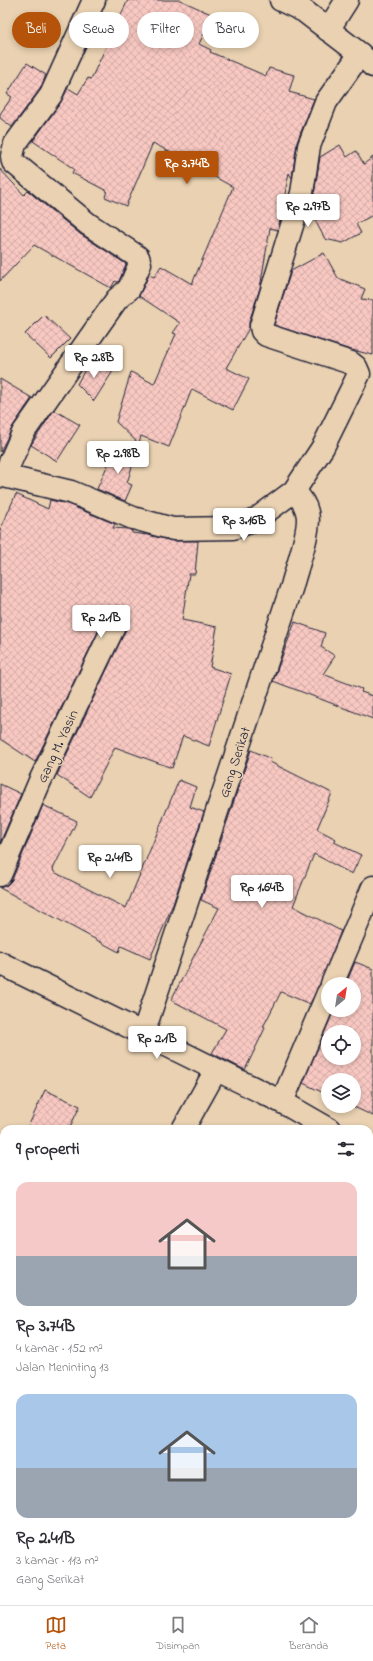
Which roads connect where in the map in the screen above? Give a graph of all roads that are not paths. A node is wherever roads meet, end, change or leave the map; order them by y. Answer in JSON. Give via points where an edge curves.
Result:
{"nodes":[{"id":1,"x":94,"y":0,"type":"edge"},
{"id":2,"x":281,"y":0,"type":"edge"},
{"id":3,"x":347,"y":0,"type":"edge"},
{"id":4,"x":328,"y":30,"type":"junction"},
{"id":5,"x":366,"y":60,"type":"edge"},
{"id":6,"x":2,"y":476,"type":"edge"},
{"id":7,"x":294,"y":491,"type":"junction"},
{"id":8,"x":118,"y":618,"type":"dead end"},
{"id":9,"x":0,"y":876,"type":"edge"},
{"id":10,"x":373,"y":887,"type":"edge"},
{"id":11,"x":0,"y":963,"type":"edge"},
{"id":12,"x":335,"y":977,"type":"edge"},
{"id":13,"x":321,"y":1010,"type":"edge"},
{"id":14,"x":143,"y":1034,"type":"junction"},
{"id":15,"x":216,"y":1070,"type":"junction"},
{"id":16,"x":282,"y":1102,"type":"junction"},
{"id":17,"x":185,"y":1125,"type":"edge"},
{"id":18,"x":322,"y":1125,"type":"edge"}],
"edges":[{"from":1,"to":6,"type":"street","via":[[51,96],[16,144],[13,162],[88,224],[138,257],[140,264],[130,289],[117,299],[23,433]]},
{"from":2,"to":4,"type":"street","via":[[304,11]]},
{"from":3,"to":4,"type":"street"},
{"from":4,"to":5,"type":"street"},
{"from":5,"to":7,"type":"street","via":[[326,102],[309,146],[302,193],[261,326],[266,335],[351,363],[359,374],[323,447]]},
{"from":6,"to":7,"type":"street","via":[[71,492],[133,518],[173,529],[233,528],[255,520]]},
{"from":7,"to":14,"type":"street","name":"Gang Serikat","via":[[302,500],[308,514],[307,531],[292,586]]},
{"from":8,"to":9,"type":"street","name":"Gang M. Yasin","via":[[40,781]]},
{"from":10,"to":12,"type":"street"},
{"from":11,"to":14,"type":"street"},
{"from":13,"to":16,"type":"street"},
{"from":14,"to":15,"type":"street"},
{"from":15,"to":16,"type":"street"},
{"from":15,"to":17,"type":"street"},
{"from":16,"to":18,"type":"street"}]}
